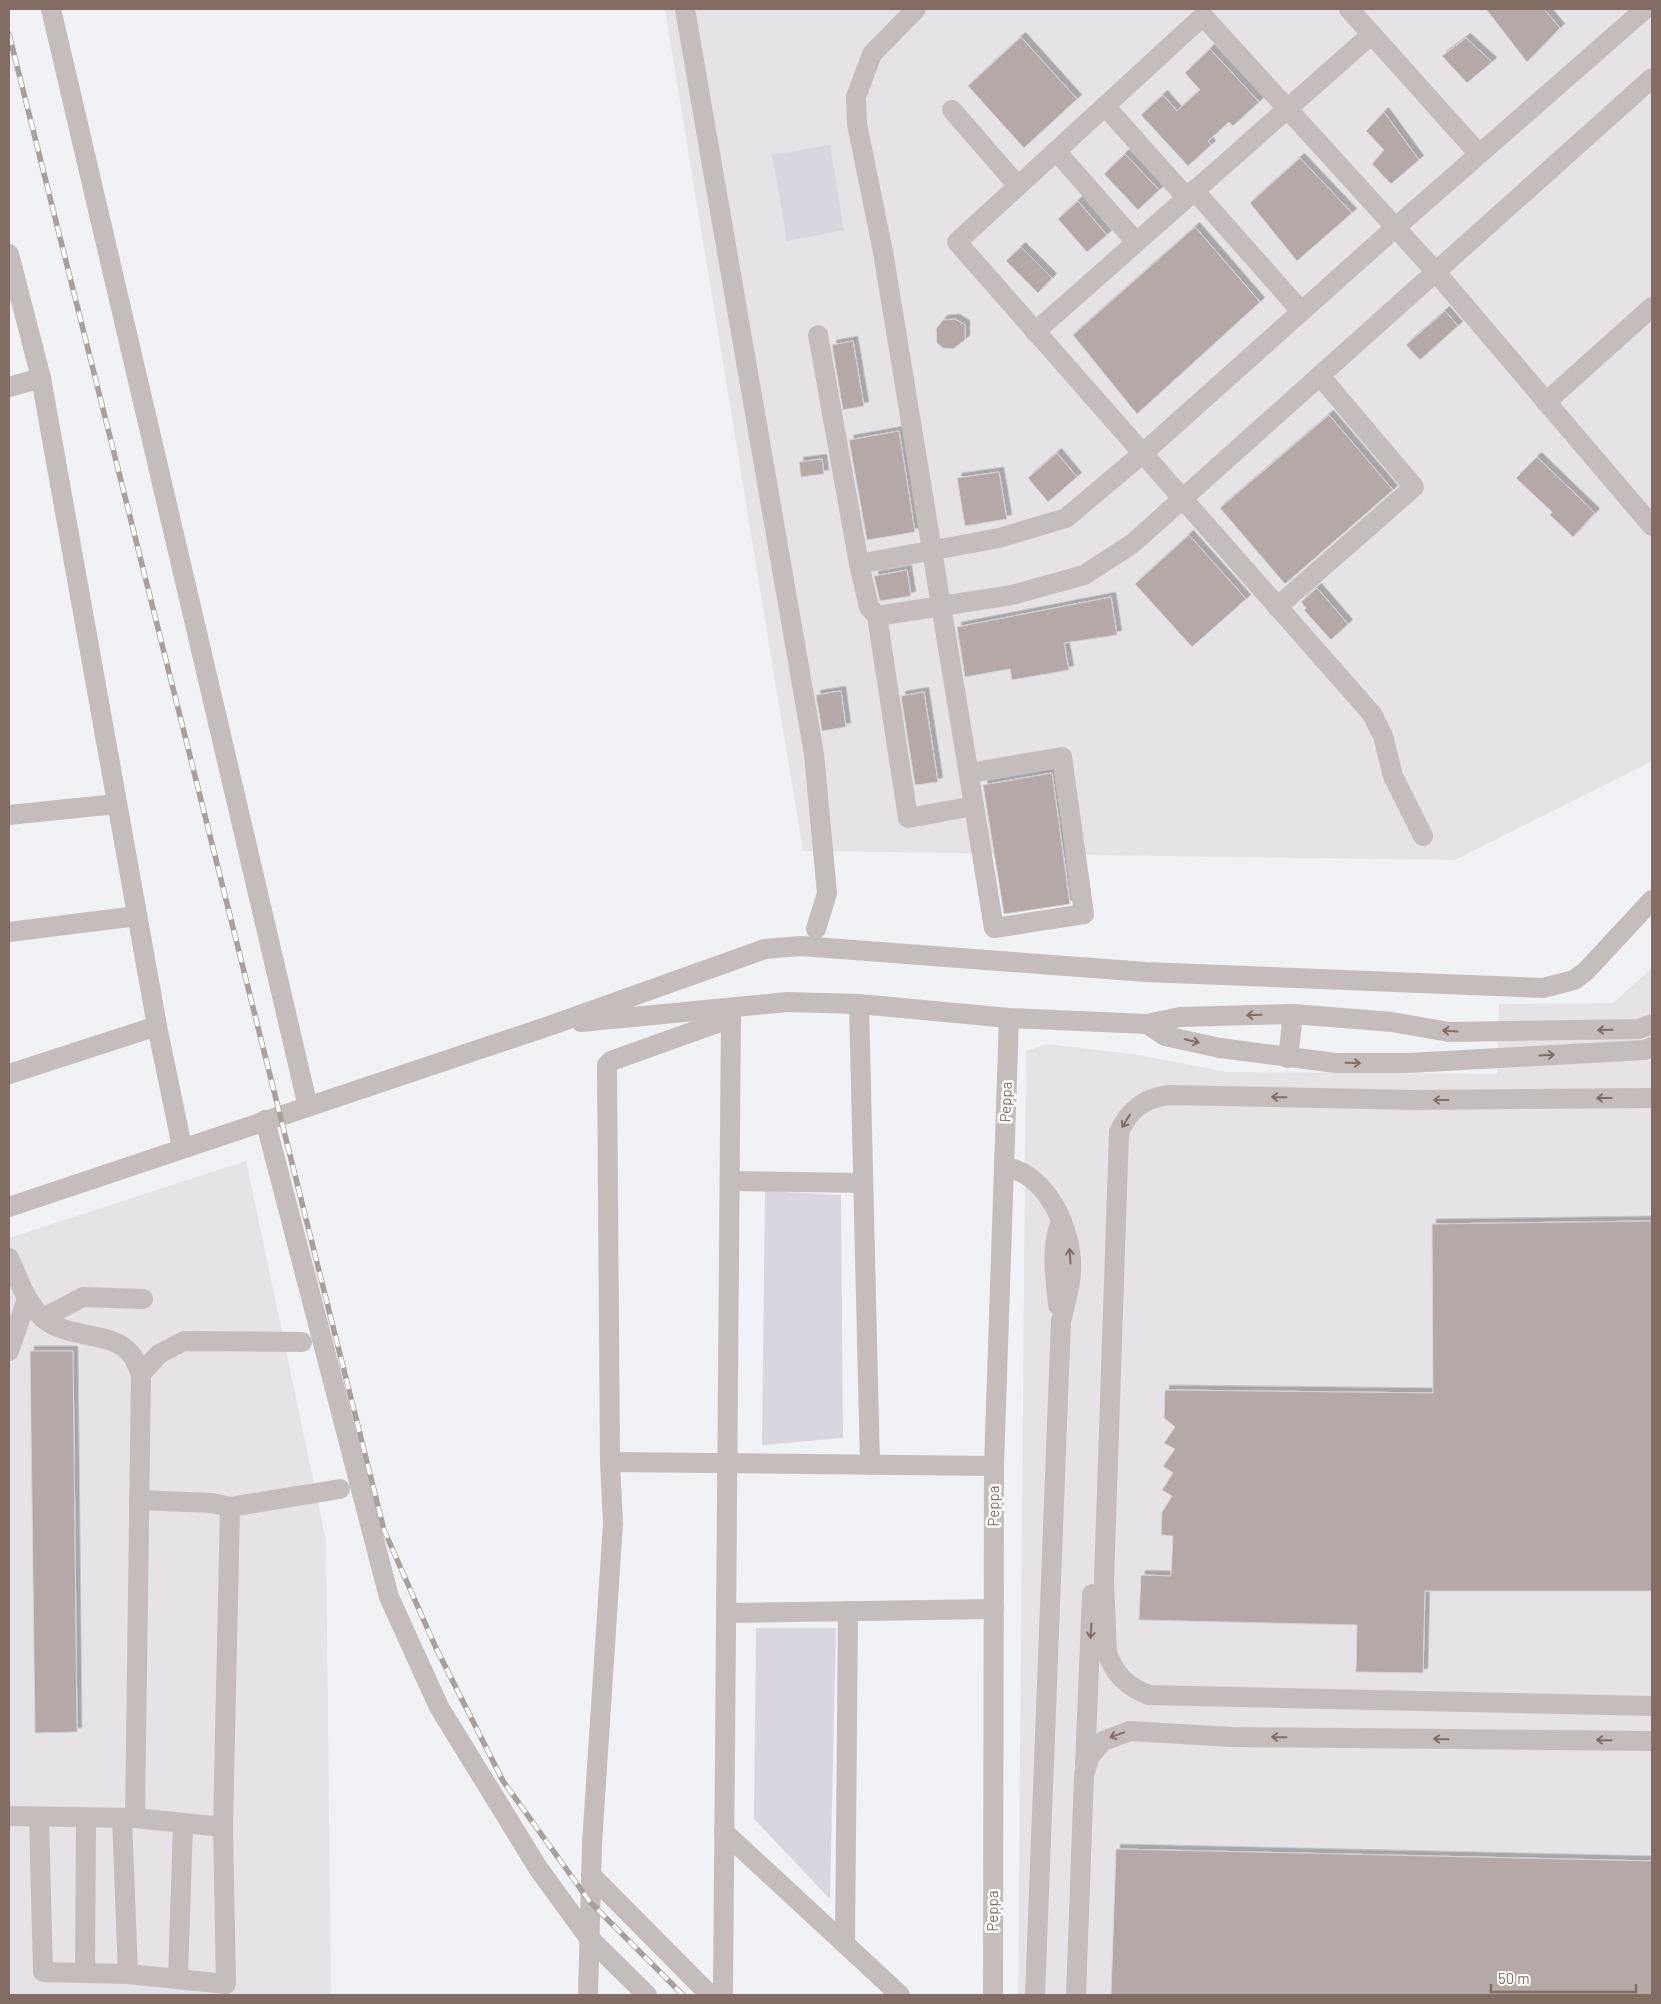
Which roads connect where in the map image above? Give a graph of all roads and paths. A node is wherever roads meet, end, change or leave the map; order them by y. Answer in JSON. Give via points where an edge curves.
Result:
{"nodes":[{"id":1,"x":52,"y":9,"type":"edge"},
{"id":2,"x":685,"y":9,"type":"edge"},
{"id":3,"x":1349,"y":9,"type":"edge"},
{"id":4,"x":1646,"y":9,"type":"edge"},
{"id":5,"x":904,"y":13,"type":"edge"},
{"id":6,"x":1372,"y":34,"type":"junction"},
{"id":7,"x":1652,"y":78,"type":"edge"},
{"id":8,"x":1105,"y":106,"type":"junction"},
{"id":9,"x":1287,"y":108,"type":"junction"},
{"id":10,"x":952,"y":110,"type":"dead end"},
{"id":11,"x":1056,"y":151,"type":"junction"},
{"id":12,"x":1479,"y":154,"type":"junction"},
{"id":13,"x":1018,"y":186,"type":"junction"},
{"id":14,"x":1190,"y":193,"type":"junction"},
{"id":15,"x":1396,"y":227,"type":"junction"},
{"id":16,"x":1136,"y":242,"type":"junction"},
{"id":17,"x":10,"y":264,"type":"edge"},
{"id":18,"x":1435,"y":271,"type":"junction"},
{"id":19,"x":1652,"y":307,"type":"edge"},
{"id":20,"x":1301,"y":311,"type":"junction"},
{"id":21,"x":1035,"y":332,"type":"junction"},
{"id":22,"x":818,"y":335,"type":"dead end"},
{"id":23,"x":1320,"y":376,"type":"junction"},
{"id":24,"x":41,"y":378,"type":"junction"},
{"id":25,"x":9,"y":387,"type":"edge"},
{"id":26,"x":1546,"y":402,"type":"junction"},
{"id":27,"x":1142,"y":454,"type":"junction"},
{"id":28,"x":1183,"y":500,"type":"junction"},
{"id":29,"x":1652,"y":526,"type":"edge"},
{"id":30,"x":931,"y":550,"type":"junction"},
{"id":31,"x":859,"y":564,"type":"junction"},
{"id":32,"x":941,"y":605,"type":"junction"},
{"id":33,"x":1277,"y":607,"type":"junction"},
{"id":34,"x":877,"y":616,"type":"junction"},
{"id":35,"x":969,"y":773,"type":"junction"},
{"id":36,"x":116,"y":804,"type":"junction"},
{"id":37,"x":974,"y":806,"type":"junction"},
{"id":38,"x":9,"y":815,"type":"edge"},
{"id":39,"x":1424,"y":836,"type":"dead end"},
{"id":40,"x":1652,"y":900,"type":"edge"},
{"id":41,"x":137,"y":916,"type":"junction"},
{"id":42,"x":816,"y":929,"type":"dead end"},
{"id":43,"x":9,"y":932,"type":"edge"},
{"id":44,"x":859,"y":1004,"type":"junction"},
{"id":45,"x":731,"y":1014,"type":"junction"},
{"id":46,"x":1292,"y":1014,"type":"junction"},
{"id":47,"x":1009,"y":1018,"type":"junction"},
{"id":48,"x":1147,"y":1024,"type":"junction"},
{"id":49,"x":1652,"y":1024,"type":"edge"},
{"id":50,"x":552,"y":1025,"type":"junction"},
{"id":51,"x":157,"y":1026,"type":"junction"},
{"id":52,"x":1652,"y":1047,"type":"edge"},
{"id":53,"x":1288,"y":1058,"type":"junction"},
{"id":54,"x":9,"y":1074,"type":"edge"},
{"id":55,"x":1652,"y":1098,"type":"edge"},
{"id":56,"x":308,"y":1108,"type":"junction"},
{"id":57,"x":265,"y":1120,"type":"junction"},
{"id":58,"x":182,"y":1147,"type":"junction"},
{"id":59,"x":1004,"y":1167,"type":"junction"},
{"id":60,"x":730,"y":1180,"type":"junction"},
{"id":61,"x":863,"y":1183,"type":"junction"},
{"id":62,"x":9,"y":1207,"type":"edge"},
{"id":63,"x":9,"y":1258,"type":"edge"},
{"id":64,"x":27,"y":1299,"type":"junction"},
{"id":65,"x":143,"y":1299,"type":"dead end"},
{"id":66,"x":43,"y":1318,"type":"junction"},
{"id":67,"x":302,"y":1342,"type":"dead end"},
{"id":68,"x":9,"y":1351,"type":"edge"},
{"id":69,"x":141,"y":1374,"type":"junction"},
{"id":70,"x":610,"y":1462,"type":"junction"},
{"id":71,"x":727,"y":1464,"type":"junction"},
{"id":72,"x":870,"y":1465,"type":"junction"},
{"id":73,"x":994,"y":1466,"type":"junction"},
{"id":74,"x":340,"y":1489,"type":"dead end"},
{"id":75,"x":1106,"y":1496,"type":"junction"},
{"id":76,"x":139,"y":1500,"type":"junction"},
{"id":77,"x":230,"y":1507,"type":"junction"},
{"id":78,"x":994,"y":1609,"type":"junction"},
{"id":79,"x":848,"y":1611,"type":"junction"},
{"id":80,"x":726,"y":1613,"type":"junction"},
{"id":81,"x":1652,"y":1706,"type":"edge"},
{"id":82,"x":1652,"y":1741,"type":"edge"},
{"id":83,"x":1084,"y":1774,"type":"junction"},
{"id":84,"x":9,"y":1816,"type":"edge"},
{"id":85,"x":39,"y":1816,"type":"junction"},
{"id":86,"x":86,"y":1818,"type":"junction"},
{"id":87,"x":129,"y":1818,"type":"junction"},
{"id":88,"x":183,"y":1823,"type":"junction"},
{"id":89,"x":223,"y":1827,"type":"junction"},
{"id":90,"x":724,"y":1832,"type":"junction"},
{"id":91,"x":591,"y":1875,"type":"junction"},
{"id":92,"x":589,"y":1938,"type":"junction"},
{"id":93,"x":844,"y":1944,"type":"junction"},
{"id":94,"x":85,"y":1973,"type":"junction"},
{"id":95,"x":128,"y":1974,"type":"junction"},
{"id":96,"x":178,"y":1978,"type":"junction"},
{"id":97,"x":588,"y":1995,"type":"edge"},
{"id":98,"x":646,"y":1995,"type":"edge"},
{"id":99,"x":710,"y":1995,"type":"edge"},
{"id":100,"x":723,"y":1995,"type":"edge"},
{"id":101,"x":900,"y":1995,"type":"edge"},
{"id":102,"x":993,"y":1995,"type":"edge"},
{"id":103,"x":1035,"y":1995,"type":"edge"},
{"id":104,"x":1076,"y":1995,"type":"edge"}],
"edges":[{"from":1,"to":56,"type":"street"},
{"from":2,"to":42,"type":"street","via":[[814,754],[827,893]]},
{"from":3,"to":6,"type":"street"},
{"from":4,"to":12,"type":"street"},
{"from":5,"to":30,"type":"street","via":[[872,54],[856,97],[857,124],[883,252]]},
{"from":6,"to":9,"type":"street"},
{"from":6,"to":12,"type":"street"},
{"from":7,"to":18,"type":"street"},
{"from":8,"to":9,"type":"street","via":[[1203,16]]},
{"from":8,"to":11,"type":"street"},
{"from":8,"to":14,"type":"street"},
{"from":9,"to":14,"type":"street"},
{"from":9,"to":15,"type":"street"},
{"from":10,"to":13,"type":"street"},
{"from":11,"to":13,"type":"street"},
{"from":11,"to":16,"type":"street"},
{"from":12,"to":15,"type":"street"},
{"from":13,"to":21,"type":"street","via":[[957,242]]},
{"from":14,"to":16,"type":"street"},
{"from":14,"to":20,"type":"street"},
{"from":15,"to":18,"type":"street"},
{"from":15,"to":20,"type":"street"},
{"from":16,"to":21,"type":"street"},
{"from":17,"to":24,"type":"street"},
{"from":18,"to":23,"type":"street"},
{"from":18,"to":26,"type":"street"},
{"from":19,"to":26,"type":"street"},
{"from":20,"to":27,"type":"street"},
{"from":21,"to":27,"type":"street"},
{"from":22,"to":31,"type":"street"},
{"from":23,"to":28,"type":"street"},
{"from":23,"to":33,"type":"street","via":[[1414,487]]},
{"from":24,"to":25,"type":"street"},
{"from":24,"to":36,"type":"street"},
{"from":26,"to":29,"type":"street"},
{"from":27,"to":28,"type":"street"},
{"from":27,"to":30,"type":"street","via":[[1066,518],[1000,538]]},
{"from":28,"to":32,"type":"street","via":[[1132,544],[1084,575],[1012,595]]},
{"from":28,"to":33,"type":"street"},
{"from":30,"to":31,"type":"street"},
{"from":30,"to":32,"type":"street"},
{"from":31,"to":34,"type":"street","via":[[868,607]]},
{"from":32,"to":34,"type":"street"},
{"from":32,"to":35,"type":"street"},
{"from":33,"to":39,"type":"street","via":[[1372,714],[1383,736],[1392,776]]},
{"from":34,"to":37,"type":"street","via":[[908,818]]},
{"from":35,"to":37,"type":"street"},
{"from":35,"to":37,"type":"street","via":[[1062,757],[1084,914],[994,928]]},
{"from":36,"to":38,"type":"street"},
{"from":36,"to":41,"type":"street"},
{"from":40,"to":50,"type":"street","via":[[1586,971],[1574,980],[1543,988],[1146,972],[802,946],[765,949]]},
{"from":41,"to":43,"type":"street"},
{"from":41,"to":51,"type":"street"},
{"from":44,"to":45,"type":"street","via":[[787,1002]]},
{"from":44,"to":47,"type":"street"},
{"from":44,"to":61,"type":"street"},
{"from":45,"to":50,"type":"street"},
{"from":45,"to":60,"type":"street"},
{"from":45,"to":70,"type":"street","via":[[611,1061],[608,1065]]},
{"from":46,"to":48,"type":"street","one_way":true,"via":[[1180,1017]]},
{"from":49,"to":46,"type":"street","one_way":true,"via":[[1639,1029],[1449,1032],[1392,1022]]},
{"from":46,"to":53,"type":"street"},
{"from":47,"to":48,"type":"street"},
{"from":47,"to":59,"type":"street","name":"Peppa"},
{"from":48,"to":53,"type":"street","one_way":true,"via":[[1165,1036]]},
{"from":50,"to":56,"type":"street"},
{"from":51,"to":54,"type":"street"},
{"from":51,"to":58,"type":"street"},
{"from":53,"to":52,"type":"street","one_way":true,"via":[[1336,1063],[1408,1063],[1645,1050]]},
{"from":55,"to":75,"type":"street","one_way":true,"via":[[1416,1100],[1169,1095],[1152,1098],[1136,1107],[1119,1132]]},
{"from":56,"to":57,"type":"street"},
{"from":57,"to":58,"type":"street"},
{"from":57,"to":92,"type":"street","via":[[389,1597],[439,1707],[538,1868]]},
{"from":58,"to":62,"type":"street"},
{"from":59,"to":73,"type":"street","name":"Peppa"},
{"from":59,"to":103,"type":"street","via":[[1023,1171],[1038,1183],[1061,1223],[1070,1248],[1071,1272],[1061,1321]]},
{"from":60,"to":61,"type":"street"},
{"from":60,"to":71,"type":"street"},
{"from":61,"to":72,"type":"street"},
{"from":63,"to":64,"type":"street"},
{"from":64,"to":66,"type":"street"},
{"from":64,"to":68,"type":"street"},
{"from":65,"to":66,"type":"street","via":[[83,1297]]},
{"from":66,"to":69,"type":"street","via":[[66,1332],[112,1341],[130,1353]]},
{"from":67,"to":69,"type":"street","via":[[184,1341],[159,1354]]},
{"from":69,"to":76,"type":"street"},
{"from":70,"to":71,"type":"street"},
{"from":70,"to":91,"type":"street","via":[[613,1523]]},
{"from":71,"to":72,"type":"street"},
{"from":71,"to":80,"type":"street"},
{"from":72,"to":73,"type":"street"},
{"from":73,"to":78,"type":"street","name":"Peppa"},
{"from":74,"to":77,"type":"street"},
{"from":75,"to":81,"type":"street","via":[[1106,1652],[1121,1680],[1149,1695]]},
{"from":75,"to":83,"type":"street","one_way":true,"via":[[1095,1547]]},
{"from":76,"to":77,"type":"street","via":[[212,1503]]},
{"from":76,"to":87,"type":"street"},
{"from":77,"to":89,"type":"street"},
{"from":78,"to":79,"type":"street"},
{"from":78,"to":102,"type":"street","name":"Peppa"},
{"from":79,"to":80,"type":"street"},
{"from":79,"to":93,"type":"street"},
{"from":80,"to":90,"type":"street"},
{"from":82,"to":83,"type":"street","one_way":true,"via":[[1232,1737],[1130,1731],[1103,1741],[1090,1756]]},
{"from":83,"to":104,"type":"street"},
{"from":84,"to":85,"type":"street"},
{"from":85,"to":86,"type":"street"},
{"from":85,"to":94,"type":"street","via":[[43,1972]]},
{"from":86,"to":87,"type":"street"},
{"from":86,"to":94,"type":"street"},
{"from":87,"to":88,"type":"street"},
{"from":87,"to":95,"type":"street"},
{"from":88,"to":89,"type":"street"},
{"from":88,"to":96,"type":"street"},
{"from":89,"to":96,"type":"street","via":[[226,1984]]},
{"from":90,"to":93,"type":"street"},
{"from":90,"to":100,"type":"street"},
{"from":91,"to":92,"type":"street"},
{"from":91,"to":99,"type":"street"},
{"from":92,"to":97,"type":"street"},
{"from":92,"to":98,"type":"street"},
{"from":93,"to":101,"type":"street"},
{"from":94,"to":95,"type":"street"},
{"from":95,"to":96,"type":"street"}]}
